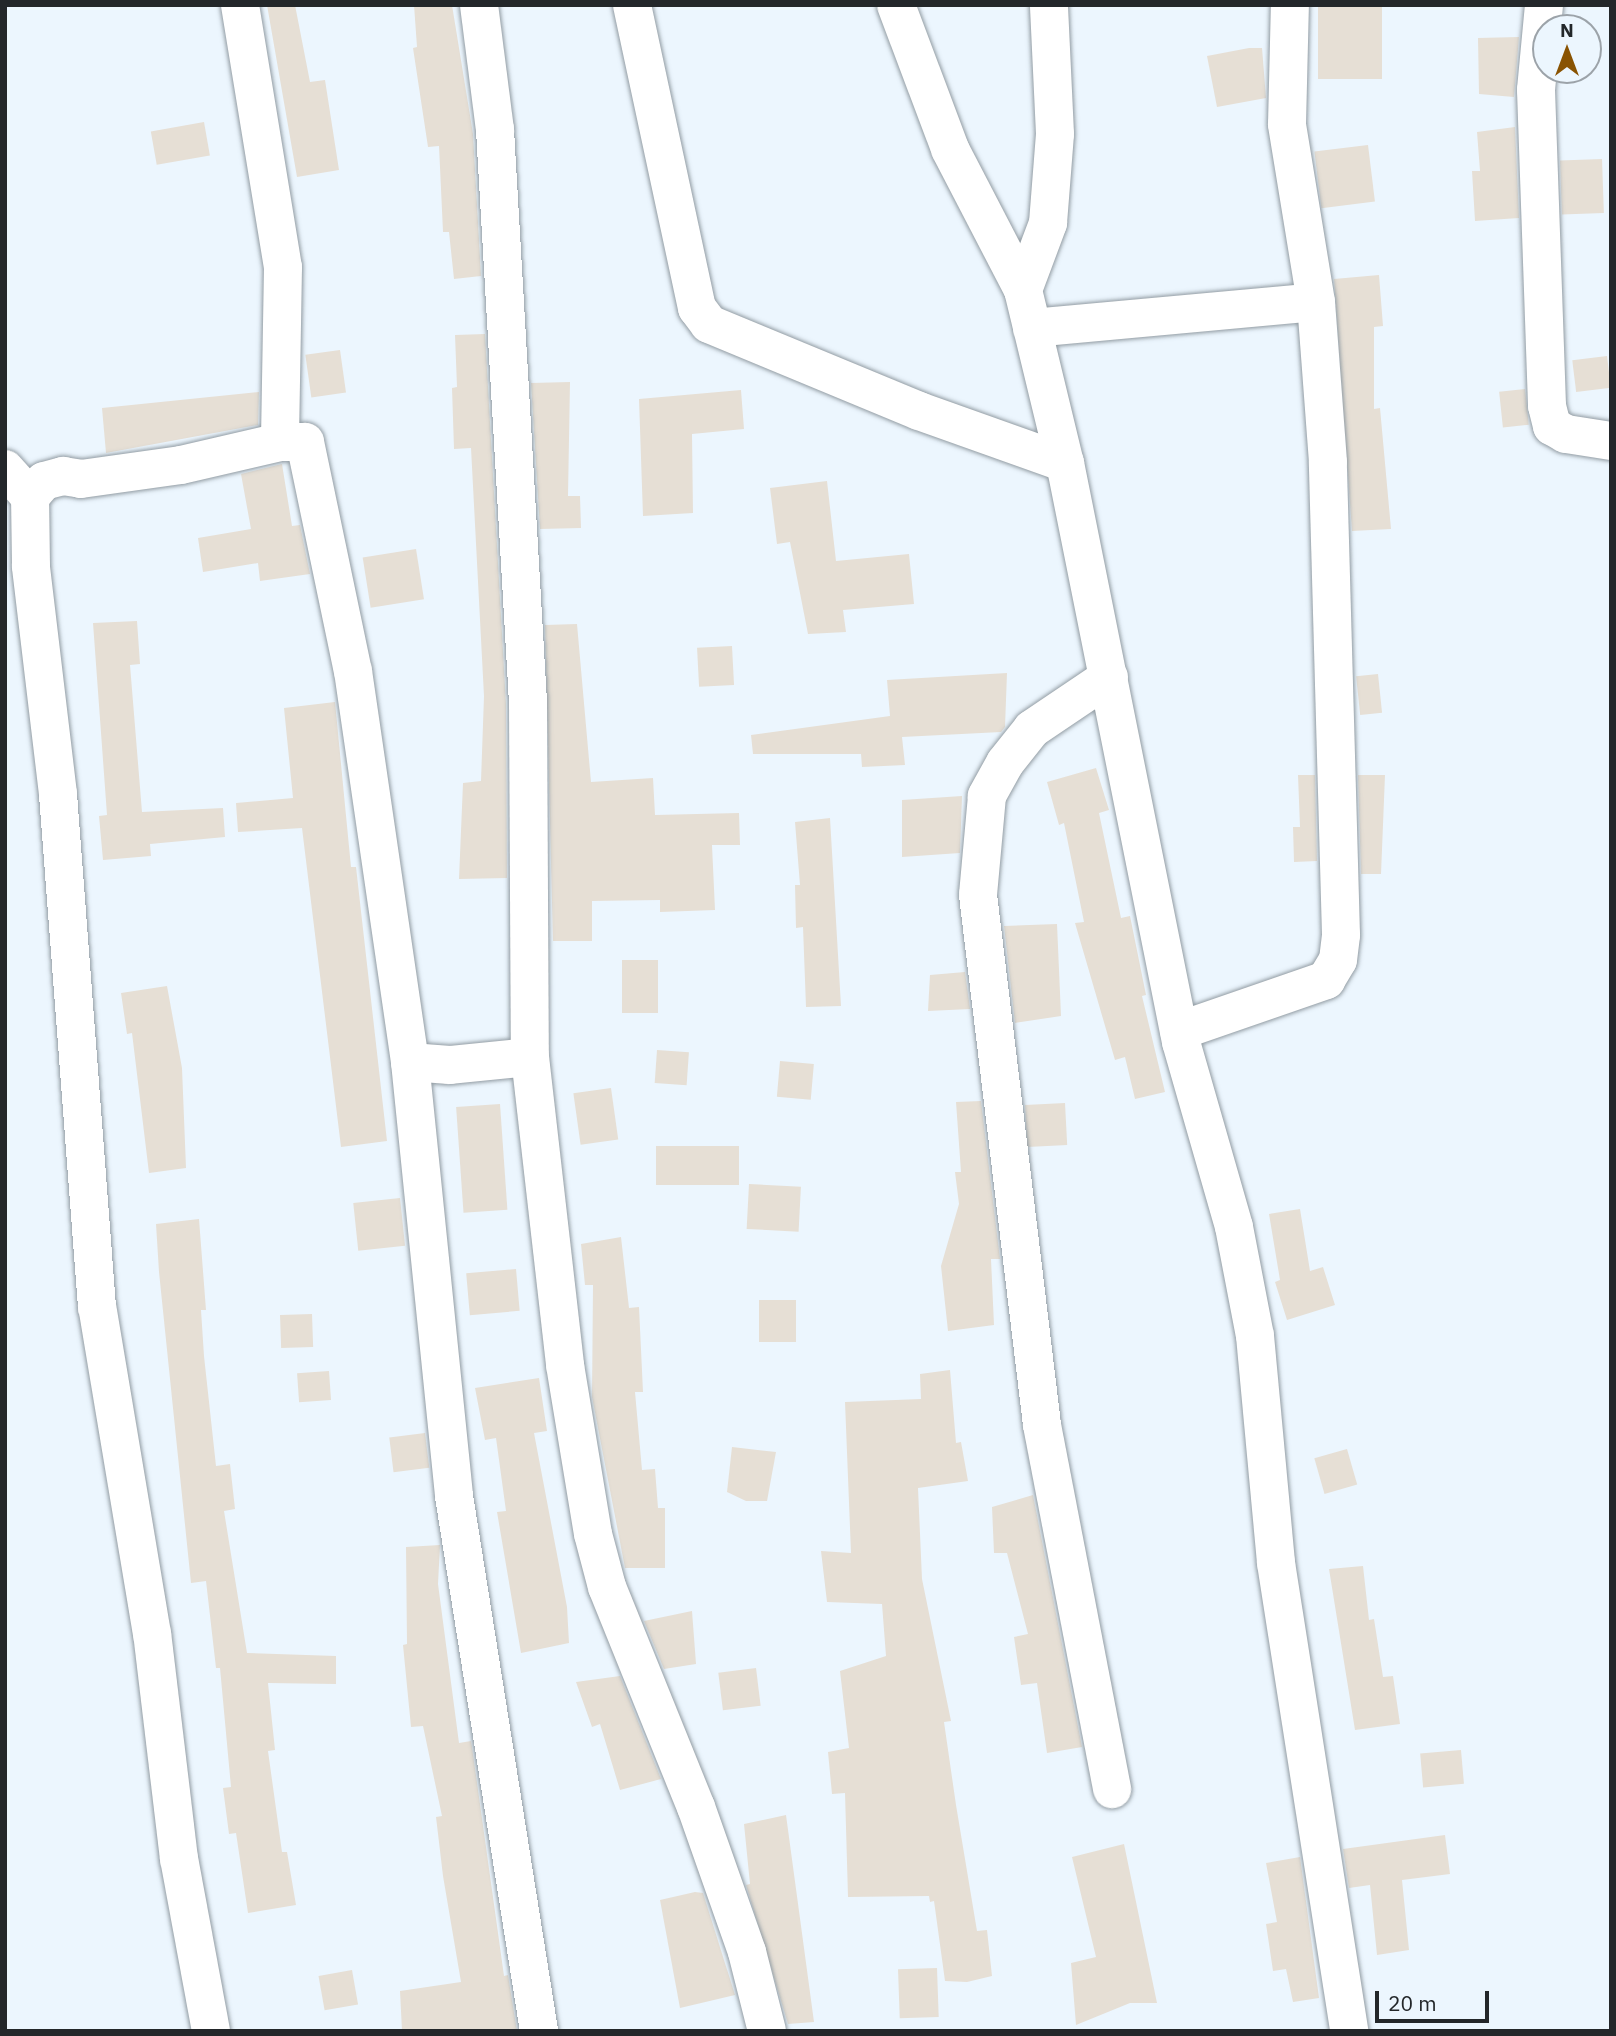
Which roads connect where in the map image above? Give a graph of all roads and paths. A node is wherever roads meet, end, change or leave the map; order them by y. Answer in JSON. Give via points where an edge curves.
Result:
{"nodes":[{"id":1,"x":240,"y":5,"type":"edge"},
{"id":2,"x":479,"y":5,"type":"edge"},
{"id":3,"x":632,"y":5,"type":"edge"},
{"id":4,"x":896,"y":5,"type":"edge"},
{"id":5,"x":1049,"y":5,"type":"edge"},
{"id":6,"x":1290,"y":5,"type":"edge"},
{"id":7,"x":1544,"y":5,"type":"edge"},
{"id":8,"x":1023,"y":290,"type":"junction"},
{"id":9,"x":1316,"y":302,"type":"junction"},
{"id":10,"x":1032,"y":328,"type":"junction"},
{"id":11,"x":1611,"y":441,"type":"edge"},
{"id":12,"x":280,"y":442,"type":"junction"},
{"id":13,"x":1065,"y":463,"type":"junction"},
{"id":14,"x":5,"y":469,"type":"edge"},
{"id":15,"x":30,"y":497,"type":"junction"},
{"id":16,"x":1109,"y":677,"type":"junction"},
{"id":17,"x":1179,"y":1031,"type":"junction"},
{"id":18,"x":530,"y":1057,"type":"junction"},
{"id":19,"x":410,"y":1062,"type":"junction"},
{"id":20,"x":1112,"y":1789,"type":"dead end"},
{"id":21,"x":211,"y":2031,"type":"edge"},
{"id":22,"x":539,"y":2031,"type":"edge"},
{"id":23,"x":768,"y":2031,"type":"edge"},
{"id":24,"x":1349,"y":2031,"type":"edge"}],
"edges":[{"from":1,"to":12,"type":"street","via":[[283,267]]},
{"from":2,"to":18,"type":"street","via":[[495,130],[528,703]]},
{"from":3,"to":13,"type":"street","via":[[697,308],[709,324],[919,411]]},
{"from":4,"to":8,"type":"street","via":[[950,149]]},
{"from":5,"to":8,"type":"street","via":[[1055,134],[1048,223]]},
{"from":6,"to":9,"type":"street","via":[[1287,124]]},
{"from":7,"to":11,"type":"street","via":[[1536,90],[1547,406],[1552,426],[1566,435]]},
{"from":8,"to":10,"type":"street"},
{"from":9,"to":10,"type":"street"},
{"from":9,"to":17,"type":"street","via":[[1328,462],[1338,960],[1326,980]]},
{"from":10,"to":13,"type":"street"},
{"from":12,"to":15,"type":"street","via":[[181,465],[81,480],[63,476],[44,481]]},
{"from":12,"to":19,"type":"street","via":[[305,442],[353,671]]},
{"from":13,"to":16,"type":"street"},
{"from":14,"to":15,"type":"street"},
{"from":15,"to":21,"type":"street","via":[[31,566],[58,794],[97,1307],[152,1634],[178,1859]]},
{"from":16,"to":17,"type":"street"},
{"from":16,"to":20,"type":"street","via":[[1032,729],[1005,763],[987,796],[978,895],[1042,1425]]},
{"from":17,"to":24,"type":"street","via":[[1234,1227],[1255,1336],[1276,1563]]},
{"from":18,"to":19,"type":"street","via":[[450,1065]]},
{"from":18,"to":23,"type":"street","via":[[565,1365],[593,1534],[607,1587],[696,1807],[747,1952]]},
{"from":19,"to":22,"type":"street","via":[[454,1496]]}]}
